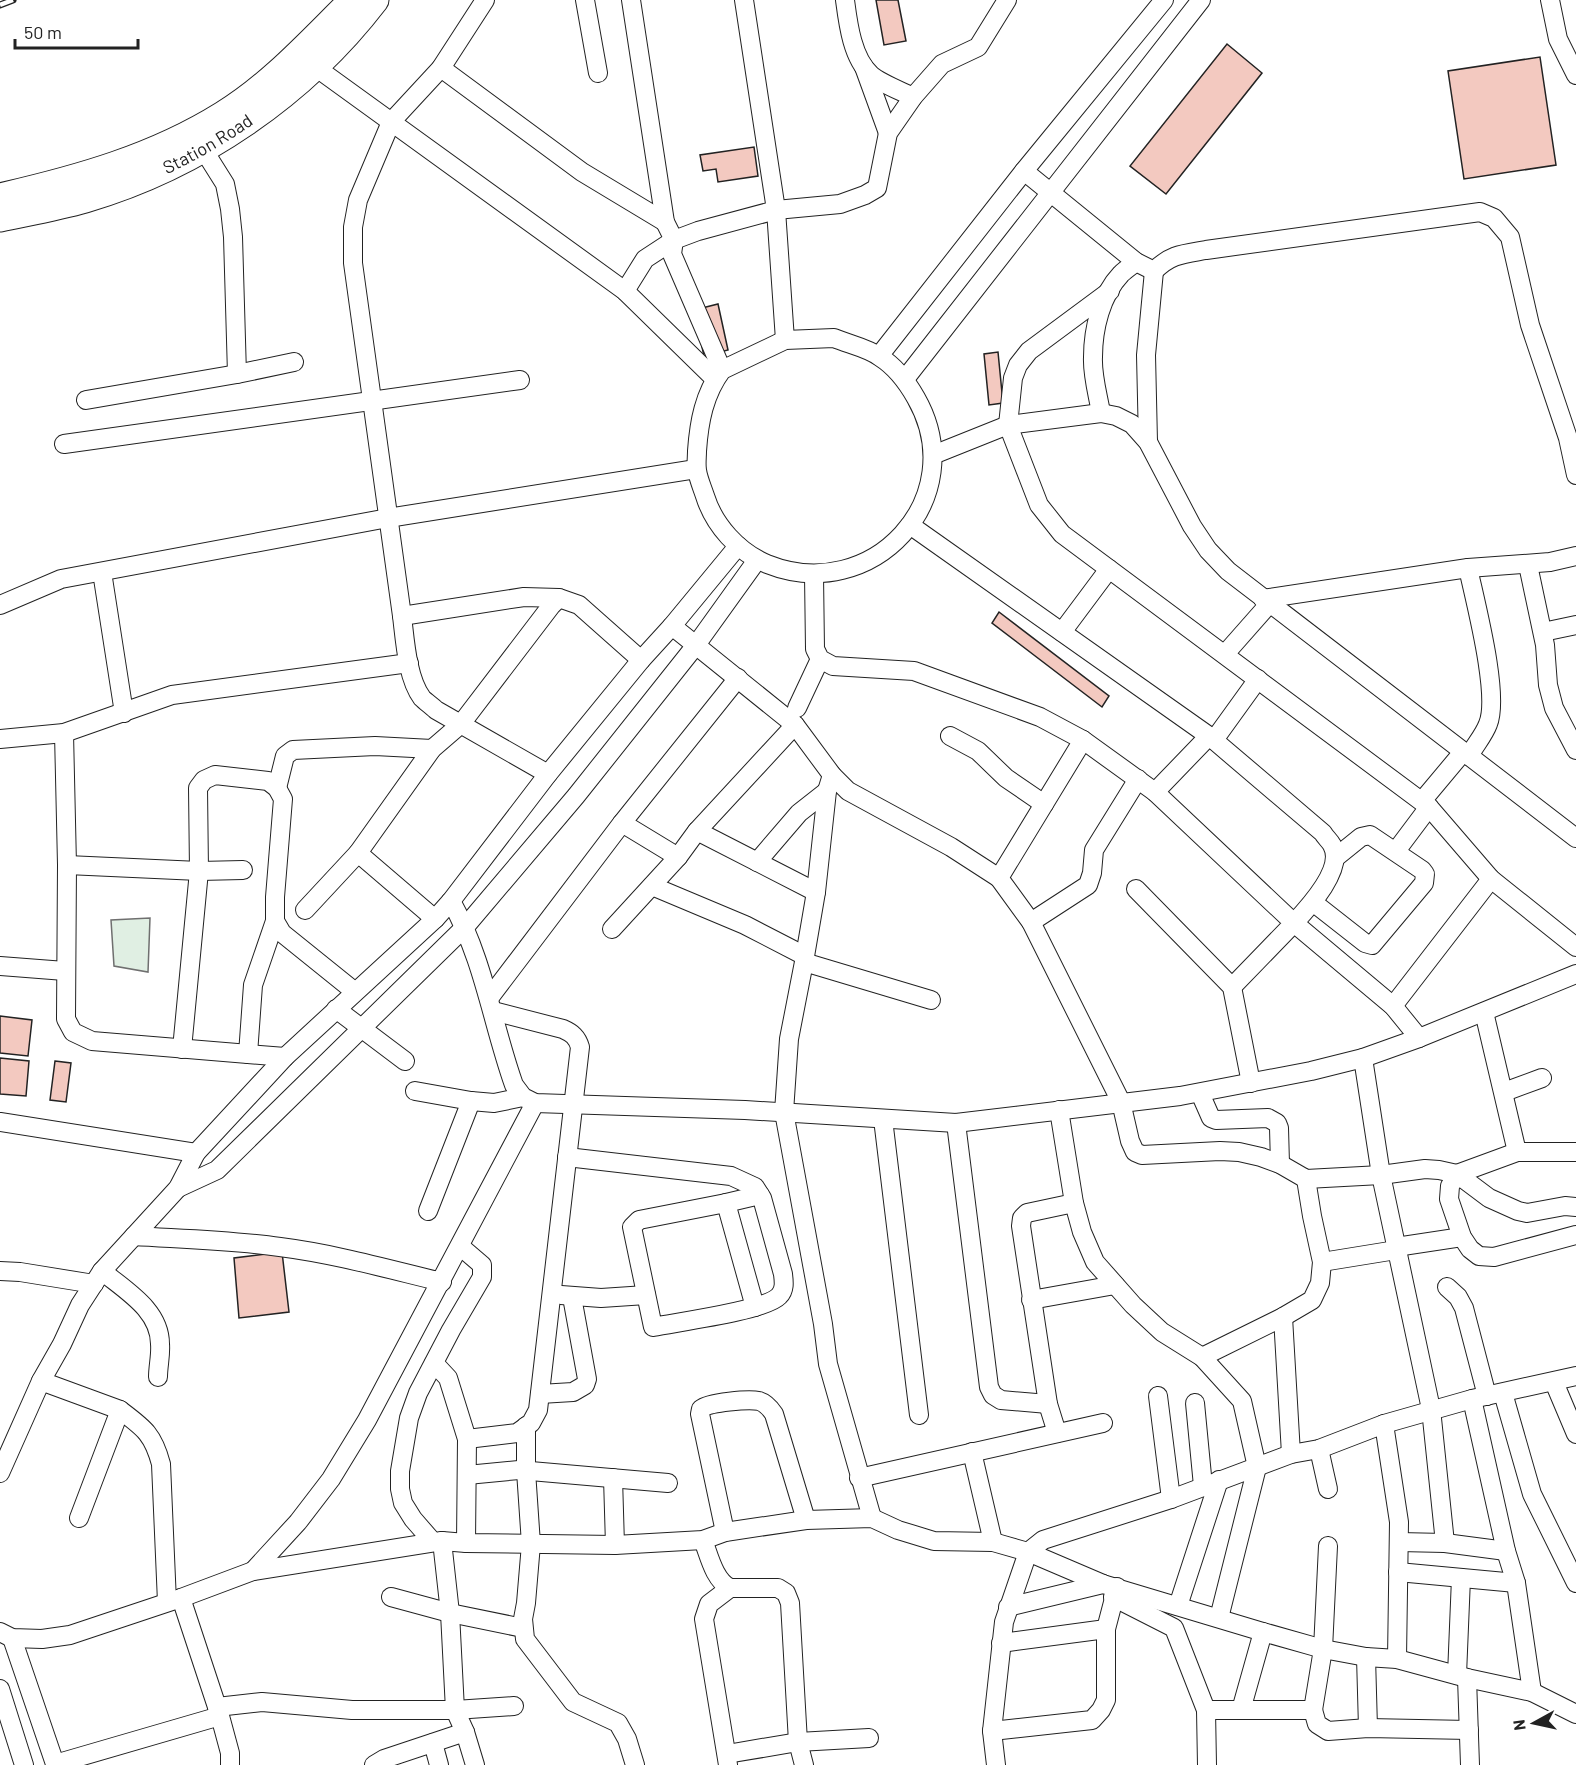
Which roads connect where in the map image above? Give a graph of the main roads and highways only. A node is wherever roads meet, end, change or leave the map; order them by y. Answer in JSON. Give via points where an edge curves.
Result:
{"nodes":[{"id":1,"x":342,"y":0,"type":"edge"},
{"id":2,"x":353,"y":0,"type":"edge"},
{"id":3,"x":363,"y":0,"type":"edge"},
{"id":4,"x":375,"y":0,"type":"edge"},
{"id":5,"x":0,"y":188,"type":"edge"},
{"id":6,"x":0,"y":197,"type":"edge"},
{"id":7,"x":0,"y":209,"type":"edge"},
{"id":8,"x":0,"y":218,"type":"edge"}],
"edges":[{"from":1,"to":5,"type":"highway","name":"Station Road","via":[[279,63],[222,106],[186,127],[103,162]]},
{"from":2,"to":6,"type":"highway","via":[[293,59],[224,115],[170,144],[129,160],[71,180]]},
{"from":3,"to":7,"type":"highway","via":[[287,75],[246,110],[201,139],[119,176]]},
{"from":4,"to":8,"type":"highway","name":"Station Road","via":[[296,84],[247,122],[202,149],[135,181],[85,199]]}]}
